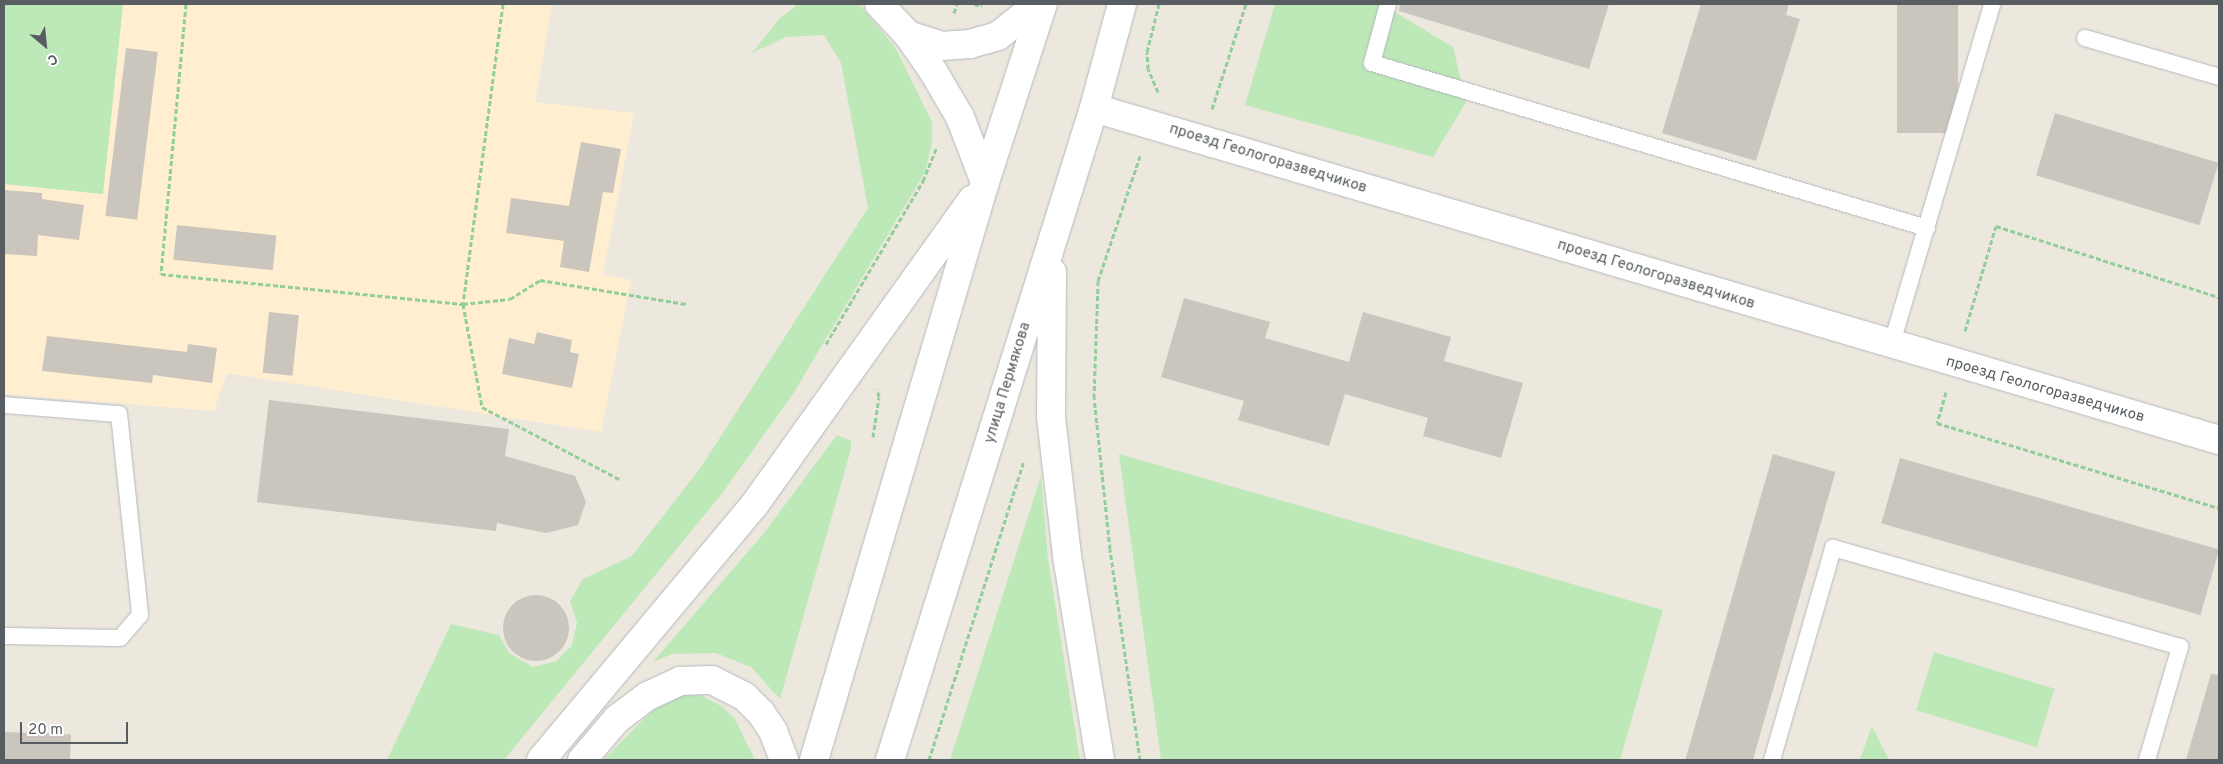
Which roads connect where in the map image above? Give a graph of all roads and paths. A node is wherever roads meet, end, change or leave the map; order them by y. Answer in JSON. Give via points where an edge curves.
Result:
{"nodes":[{"id":1,"x":186,"y":4,"type":"edge"},
{"id":2,"x":503,"y":4,"type":"edge"},
{"id":3,"x":879,"y":4,"type":"edge"},
{"id":4,"x":957,"y":4,"type":"edge"},
{"id":5,"x":1038,"y":4,"type":"edge"},
{"id":6,"x":1043,"y":4,"type":"edge"},
{"id":7,"x":1122,"y":4,"type":"edge"},
{"id":8,"x":1159,"y":4,"type":"edge"},
{"id":9,"x":1246,"y":4,"type":"edge"},
{"id":10,"x":1388,"y":4,"type":"edge"},
{"id":11,"x":1992,"y":4,"type":"edge"},
{"id":12,"x":908,"y":35,"type":"junction"},
{"id":13,"x":2085,"y":38,"type":"dead end"},
{"id":14,"x":941,"y":46,"type":"junction"},
{"id":15,"x":2219,"y":77,"type":"edge"},
{"id":16,"x":1094,"y":108,"type":"junction"},
{"id":17,"x":1211,"y":112,"type":"dead end"},
{"id":18,"x":1152,"y":124,"type":"junction"},
{"id":19,"x":938,"y":145,"type":"dead end"},
{"id":20,"x":985,"y":182,"type":"junction"},
{"id":21,"x":1996,"y":226,"type":"dead end"},
{"id":22,"x":1927,"y":228,"type":"junction"},
{"id":23,"x":1052,"y":243,"type":"junction"},
{"id":24,"x":2219,"y":296,"type":"edge"},
{"id":25,"x":463,"y":304,"type":"junction"},
{"id":26,"x":686,"y":304,"type":"dead end"},
{"id":27,"x":846,"y":310,"type":"junction"},
{"id":28,"x":1891,"y":346,"type":"junction"},
{"id":29,"x":864,"y":351,"type":"junction"},
{"id":30,"x":821,"y":352,"type":"dead end"},
{"id":31,"x":1094,"y":398,"type":"junction"},
{"id":32,"x":4,"y":405,"type":"edge"},
{"id":33,"x":1051,"y":417,"type":"junction"},
{"id":34,"x":2219,"y":440,"type":"edge"},
{"id":35,"x":871,"y":443,"type":"dead end"},
{"id":36,"x":1023,"y":461,"type":"dead end"},
{"id":37,"x":621,"y":480,"type":"dead end"},
{"id":38,"x":4,"y":636,"type":"edge"},
{"id":39,"x":541,"y":760,"type":"edge"},
{"id":40,"x":582,"y":760,"type":"edge"},
{"id":41,"x":784,"y":760,"type":"edge"},
{"id":42,"x":814,"y":760,"type":"edge"},
{"id":43,"x":890,"y":760,"type":"edge"},
{"id":44,"x":929,"y":760,"type":"edge"},
{"id":45,"x":1100,"y":760,"type":"edge"},
{"id":46,"x":1140,"y":760,"type":"edge"},
{"id":47,"x":1772,"y":760,"type":"edge"},
{"id":48,"x":2148,"y":760,"type":"edge"}],
"edges":[{"from":1,"to":25,"type":"path","via":[[160,274]]},
{"from":2,"to":25,"type":"path"},
{"from":3,"to":12,"type":"main road"},
{"from":4,"to":14,"type":"path"},
{"from":5,"to":14,"type":"main road","via":[[998,36],[970,44]]},
{"from":6,"to":20,"type":"main road"},
{"from":7,"to":16,"type":"main road","name":"улица Пермякова"},
{"from":8,"to":18,"type":"path","via":[[1147,52],[1148,69],[1162,98]]},
{"from":9,"to":17,"type":"path"},
{"from":10,"to":22,"type":"lane","via":[[1372,63]]},
{"from":11,"to":22,"type":"lane"},
{"from":12,"to":14,"type":"main road"},
{"from":12,"to":20,"type":"main road","via":[[960,117]]},
{"from":13,"to":15,"type":"lane"},
{"from":16,"to":18,"type":"main road","name":"проезд Геологоразведчиков"},
{"from":16,"to":23,"type":"main road","name":"улица Пермякова"},
{"from":18,"to":28,"type":"main road","name":"проезд Геологоразведчиков"},
{"from":18,"to":31,"type":"path","via":[[1098,281]]},
{"from":19,"to":27,"type":"path","via":[[923,181]]},
{"from":20,"to":29,"type":"main road"},
{"from":20,"to":42,"type":"main road"},
{"from":21,"to":24,"type":"path"},
{"from":22,"to":28,"type":"lane"},
{"from":23,"to":33,"type":"main road"},
{"from":23,"to":43,"type":"main road","name":"улица Пермякова"},
{"from":25,"to":26,"type":"path","via":[[510,299],[540,280]]},
{"from":25,"to":37,"type":"path","via":[[482,407]]},
{"from":27,"to":29,"type":"path"},
{"from":27,"to":30,"type":"path"},
{"from":28,"to":34,"type":"main road","name":"проезд Геологоразведчиков"},
{"from":29,"to":35,"type":"path","via":[[880,397]]},
{"from":29,"to":39,"type":"main road","via":[[756,504]]},
{"from":31,"to":33,"type":"path"},
{"from":31,"to":46,"type":"path","via":[[1110,549]]},
{"from":32,"to":38,"type":"lane","via":[[119,414],[140,615],[120,638]]},
{"from":33,"to":45,"type":"main road","via":[[1067,556]]},
{"from":36,"to":44,"type":"path"},
{"from":40,"to":41,"type":"main road","via":[[617,719],[648,696],[680,681],[712,680],[744,696],[761,713]]},
{"from":47,"to":48,"type":"lane","via":[[1833,548],[2180,647]]}]}
